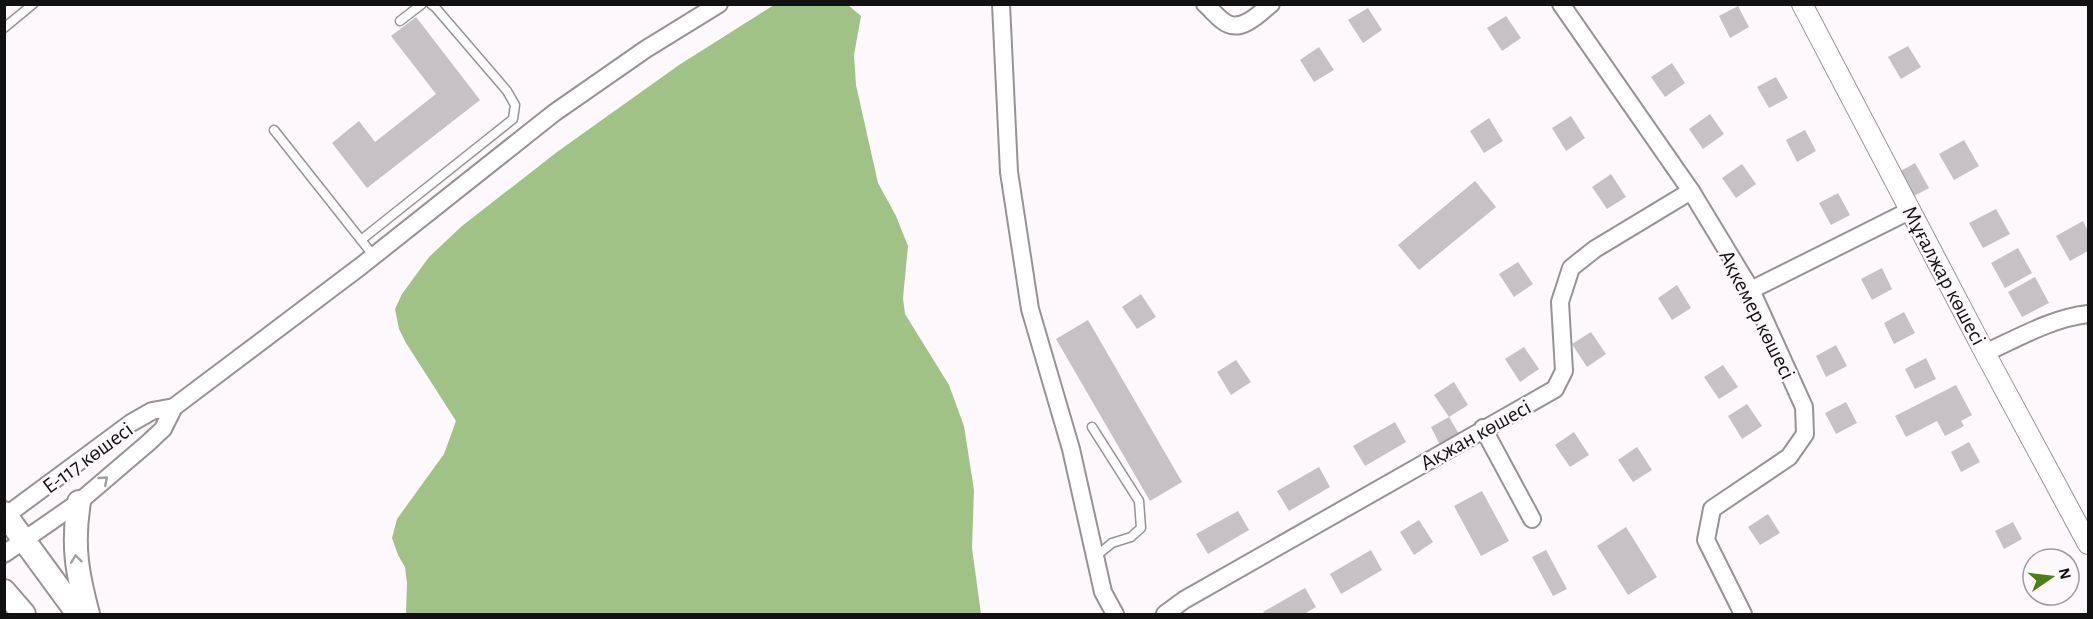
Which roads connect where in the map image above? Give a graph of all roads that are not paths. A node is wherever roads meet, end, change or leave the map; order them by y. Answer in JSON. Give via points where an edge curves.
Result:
{"nodes":[{"id":1,"x":33,"y":4,"type":"edge"},
{"id":2,"x":422,"y":4,"type":"edge"},
{"id":3,"x":431,"y":4,"type":"edge"},
{"id":4,"x":718,"y":4,"type":"edge"},
{"id":5,"x":1000,"y":4,"type":"edge"},
{"id":6,"x":1205,"y":4,"type":"edge"},
{"id":7,"x":1271,"y":4,"type":"edge"},
{"id":8,"x":1561,"y":4,"type":"edge"},
{"id":9,"x":1803,"y":4,"type":"edge"},
{"id":10,"x":400,"y":21,"type":"dead end"},
{"id":11,"x":4,"y":28,"type":"edge"},
{"id":12,"x":274,"y":130,"type":"dead end"},
{"id":13,"x":1691,"y":191,"type":"junction"},
{"id":14,"x":1911,"y":210,"type":"junction"},
{"id":15,"x":361,"y":240,"type":"junction"},
{"id":16,"x":373,"y":255,"type":"junction"},
{"id":17,"x":1751,"y":290,"type":"junction"},
{"id":18,"x":2088,"y":314,"type":"edge"},
{"id":19,"x":1985,"y":353,"type":"junction"},
{"id":20,"x":174,"y":407,"type":"junction"},
{"id":21,"x":1092,"y":427,"type":"dead end"},
{"id":22,"x":1483,"y":428,"type":"junction"},
{"id":23,"x":79,"y":502,"type":"junction"},
{"id":24,"x":5,"y":516,"type":"edge"},
{"id":25,"x":1532,"y":519,"type":"dead end"},
{"id":26,"x":24,"y":541,"type":"junction"},
{"id":27,"x":2088,"y":544,"type":"edge"},
{"id":28,"x":4,"y":554,"type":"edge"},
{"id":29,"x":1095,"y":557,"type":"junction"},
{"id":30,"x":4,"y":591,"type":"edge"},
{"id":31,"x":24,"y":615,"type":"edge"},
{"id":32,"x":78,"y":615,"type":"edge"},
{"id":33,"x":88,"y":615,"type":"edge"},
{"id":34,"x":1114,"y":615,"type":"edge"},
{"id":35,"x":1165,"y":615,"type":"edge"},
{"id":36,"x":1743,"y":615,"type":"edge"}],
"edges":[{"from":1,"to":11,"type":"lane"},
{"from":2,"to":10,"type":"lane"},
{"from":3,"to":15,"type":"lane","via":[[507,91],[515,105],[513,119]]},
{"from":4,"to":16,"type":"street","via":[[554,113]]},
{"from":5,"to":29,"type":"street","via":[[1009,172],[1029,309],[1071,449]]},
{"from":6,"to":7,"type":"street","via":[[1227,24],[1237,25]]},
{"from":8,"to":13,"type":"street","name":"Ақкемер көшесі"},
{"from":9,"to":14,"type":"street","name":"Мұғалжар көшесі"},
{"from":12,"to":15,"type":"lane"},
{"from":13,"to":17,"type":"street","name":"Ақкемер көшесі"},
{"from":13,"to":22,"type":"street","name":"Ақжан көшесі","via":[[1595,249],[1571,268],[1560,302],[1564,371],[1555,389]]},
{"from":14,"to":17,"type":"street"},
{"from":14,"to":19,"type":"street","name":"Мұғалжар көшесі"},
{"from":15,"to":16,"type":"lane"},
{"from":16,"to":20,"type":"street"},
{"from":17,"to":36,"type":"street","name":"Ақкемер көшесі","via":[[1804,407],[1805,434],[1789,457],[1712,509],[1706,540]]},
{"from":18,"to":19,"type":"street","via":[[2071,316]]},
{"from":19,"to":27,"type":"street","name":"Мұғалжар көшесі"},
{"from":23,"to":20,"type":"street","one_way":true,"via":[[164,429]]},
{"from":20,"to":24,"type":"street","name":"Е-117 көшесі","via":[[152,411],[131,423]]},
{"from":21,"to":29,"type":"lane","via":[[1138,501],[1141,519],[1141,528],[1131,537],[1112,543]]},
{"from":22,"to":25,"type":"street"},
{"from":22,"to":35,"type":"street","name":"Ақжан көшесі"},
{"from":23,"to":26,"type":"street"},
{"from":33,"to":23,"type":"main road","one_way":true,"via":[[75,549]]},
{"from":24,"to":26,"type":"main road"},
{"from":26,"to":28,"type":"street"},
{"from":26,"to":32,"type":"main road"},
{"from":29,"to":34,"type":"street","via":[[1103,592]]},
{"from":30,"to":31,"type":"main road"}]}
